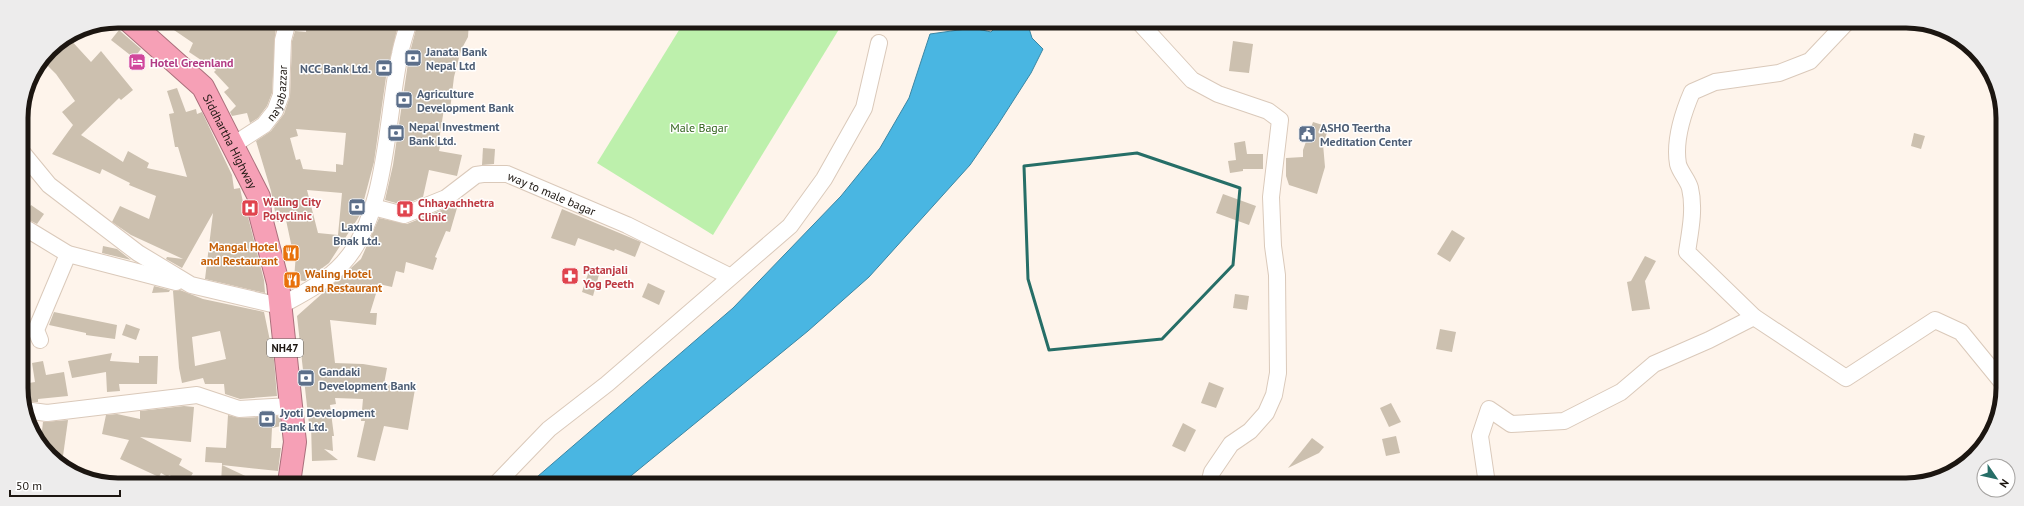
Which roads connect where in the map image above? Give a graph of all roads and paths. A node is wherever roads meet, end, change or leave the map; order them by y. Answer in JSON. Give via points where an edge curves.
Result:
{"nodes":[{"id":1,"x":137,"y":28,"type":"edge"},
{"id":2,"x":287,"y":28,"type":"edge"},
{"id":3,"x":407,"y":28,"type":"edge"},
{"id":4,"x":998,"y":28,"type":"dead end"},
{"id":5,"x":1032,"y":28,"type":"dead end"},
{"id":6,"x":1144,"y":28,"type":"edge"},
{"id":7,"x":1841,"y":28,"type":"edge"},
{"id":8,"x":878,"y":43,"type":"dead end"},
{"id":9,"x":233,"y":145,"type":"junction"},
{"id":10,"x":28,"y":160,"type":"edge"},
{"id":11,"x":373,"y":207,"type":"junction"},
{"id":12,"x":28,"y":230,"type":"edge"},
{"id":13,"x":68,"y":254,"type":"junction"},
{"id":14,"x":729,"y":276,"type":"junction"},
{"id":15,"x":191,"y":285,"type":"junction"},
{"id":16,"x":280,"y":306,"type":"junction"},
{"id":17,"x":1754,"y":317,"type":"junction"},
{"id":18,"x":40,"y":340,"type":"dead end"},
{"id":19,"x":1996,"y":375,"type":"edge"},
{"id":20,"x":292,"y":406,"type":"junction"},
{"id":21,"x":31,"y":411,"type":"edge"},
{"id":22,"x":290,"y":478,"type":"edge"},
{"id":23,"x":503,"y":478,"type":"edge"},
{"id":24,"x":1210,"y":478,"type":"edge"},
{"id":25,"x":1486,"y":478,"type":"edge"}],
"edges":[{"from":1,"to":9,"type":"highway","name":"Siddhartha Highway","number":"NH47","via":[[203,87]]},
{"from":2,"to":9,"type":"street","name":"nayabazzar","via":[[280,95],[275,111],[264,125]]},
{"from":3,"to":11,"type":"street","via":[[400,54]]},
{"from":4,"to":5,"type":"path"},
{"from":6,"to":24,"type":"street","via":[[1192,80],[1218,94],[1268,111],[1280,120],[1271,197],[1277,281],[1278,373],[1274,395],[1266,413],[1250,430],[1231,444]]},
{"from":7,"to":17,"type":"street","via":[[1810,62],[1779,73],[1715,82],[1692,92],[1682,116],[1678,164],[1690,188],[1692,218],[1687,252]]},
{"from":8,"to":14,"type":"street","via":[[864,108],[824,179],[790,226]]},
{"from":9,"to":16,"type":"highway","name":"Siddhartha Highway","number":"NH47","via":[[259,197],[260,214],[278,283]]},
{"from":10,"to":15,"type":"street","via":[[49,185],[138,253]]},
{"from":11,"to":14,"type":"street","name":"way to male bagar","via":[[404,215],[446,198],[476,175],[507,174],[627,225]]},
{"from":11,"to":16,"type":"street","via":[[362,238],[343,264],[309,290]]},
{"from":12,"to":13,"type":"street"},
{"from":13,"to":15,"type":"street"},
{"from":13,"to":18,"type":"street","via":[[36,330]]},
{"from":14,"to":23,"type":"street","via":[[607,384],[549,429]]},
{"from":15,"to":16,"type":"street"},
{"from":16,"to":20,"type":"highway","name":"Siddhartha Highway","number":"NH47"},
{"from":17,"to":19,"type":"street","via":[[1846,378],[1935,320],[1961,332]]},
{"from":17,"to":25,"type":"street","via":[[1654,364],[1621,392],[1564,421],[1512,424],[1489,409],[1480,436]]},
{"from":20,"to":21,"type":"street","via":[[239,409],[197,396],[47,413]]},
{"from":20,"to":22,"type":"highway","name":"Siddhartha Highway","number":"NH47","via":[[295,442]]}]}
